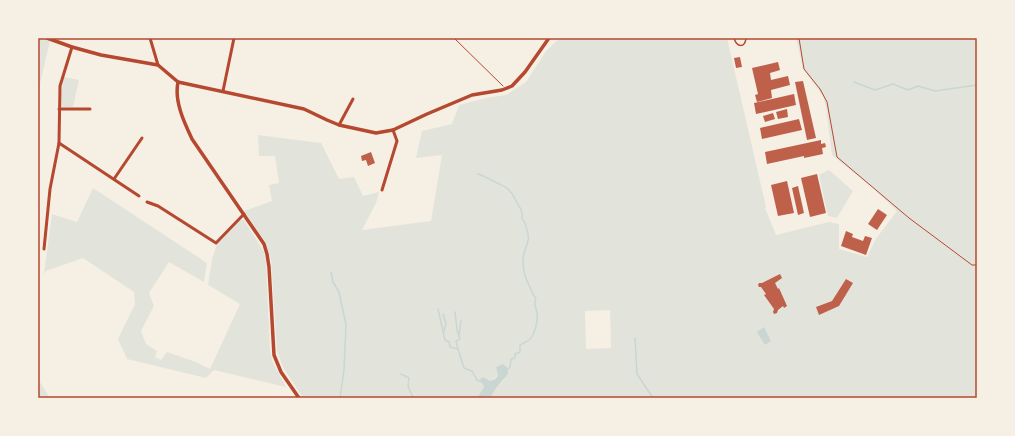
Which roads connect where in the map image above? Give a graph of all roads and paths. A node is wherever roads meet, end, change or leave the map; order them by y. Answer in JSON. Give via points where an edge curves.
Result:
{"nodes":[{"id":1,"x":48,"y":38,"type":"edge"},
{"id":2,"x":150,"y":38,"type":"edge"},
{"id":3,"x":234,"y":38,"type":"edge"},
{"id":4,"x":454,"y":38,"type":"edge"},
{"id":5,"x":549,"y":38,"type":"edge"},
{"id":6,"x":734,"y":38,"type":"edge"},
{"id":7,"x":746,"y":38,"type":"edge"},
{"id":8,"x":799,"y":38,"type":"edge"},
{"id":9,"x":72,"y":47,"type":"junction"},
{"id":10,"x":158,"y":65,"type":"junction"},
{"id":11,"x":178,"y":82,"type":"junction"},
{"id":12,"x":506,"y":89,"type":"junction"},
{"id":13,"x":223,"y":91,"type":"junction"},
{"id":14,"x":353,"y":99,"type":"dead end"},
{"id":15,"x":59,"y":109,"type":"junction"},
{"id":16,"x":90,"y":109,"type":"dead end"},
{"id":17,"x":339,"y":124,"type":"junction"},
{"id":18,"x":393,"y":130,"type":"junction"},
{"id":19,"x":142,"y":138,"type":"dead end"},
{"id":20,"x":59,"y":143,"type":"junction"},
{"id":21,"x":114,"y":179,"type":"junction"},
{"id":22,"x":382,"y":190,"type":"dead end"},
{"id":23,"x":139,"y":196,"type":"dead end"},
{"id":24,"x":147,"y":202,"type":"dead end"},
{"id":25,"x":244,"y":215,"type":"junction"},
{"id":26,"x":44,"y":249,"type":"dead end"},
{"id":27,"x":977,"y":265,"type":"edge"},
{"id":28,"x":299,"y":398,"type":"edge"}],
"edges":[{"from":1,"to":9,"type":"street"},
{"from":2,"to":10,"type":"street"},
{"from":3,"to":13,"type":"street"},
{"from":4,"to":12,"type":"path"},
{"from":5,"to":12,"type":"street","via":[[518,81]]},
{"from":6,"to":7,"type":"lane","via":[[738,46],[742,46]]},
{"from":8,"to":27,"type":"path","via":[[804,69],[827,102],[836,157],[916,223],[972,265]]},
{"from":9,"to":10,"type":"street"},
{"from":9,"to":15,"type":"street","via":[[60,86]]},
{"from":10,"to":11,"type":"street"},
{"from":11,"to":13,"type":"street"},
{"from":11,"to":25,"type":"street","via":[[176,91],[179,104],[192,139]]},
{"from":12,"to":18,"type":"street","via":[[472,95]]},
{"from":13,"to":17,"type":"street","via":[[304,109]]},
{"from":14,"to":17,"type":"street"},
{"from":15,"to":16,"type":"street"},
{"from":15,"to":20,"type":"street"},
{"from":17,"to":18,"type":"street","via":[[376,133]]},
{"from":18,"to":22,"type":"street","via":[[397,141]]},
{"from":19,"to":21,"type":"street"},
{"from":20,"to":21,"type":"street"},
{"from":20,"to":26,"type":"street","via":[[50,189]]},
{"from":21,"to":23,"type":"street"},
{"from":24,"to":25,"type":"street","via":[[158,206],[216,243]]},
{"from":25,"to":28,"type":"street","via":[[268,254],[274,355],[281,372]]}]}
